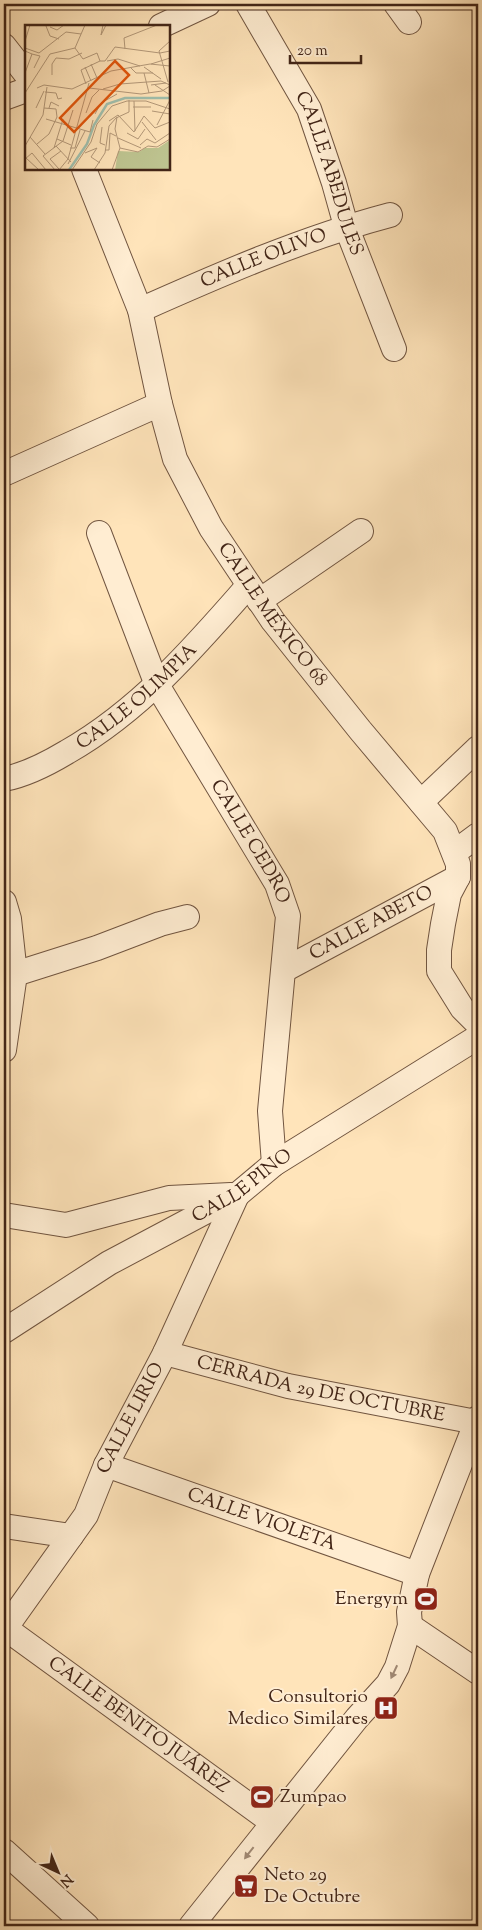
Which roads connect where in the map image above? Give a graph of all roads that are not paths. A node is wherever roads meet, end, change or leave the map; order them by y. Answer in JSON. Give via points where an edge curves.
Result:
{"nodes":[{"id":1,"x":208,"y":4,"type":"edge"},
{"id":2,"x":248,"y":4,"type":"edge"},
{"id":3,"x":163,"y":25,"type":"edge"},
{"id":4,"x":4,"y":46,"type":"edge"},
{"id":5,"x":25,"y":73,"type":"edge"},
{"id":6,"x":25,"y":90,"type":"edge"},
{"id":7,"x":4,"y":98,"type":"edge"},
{"id":8,"x":84,"y":170,"type":"edge"},
{"id":9,"x":390,"y":215,"type":"dead end"},
{"id":10,"x":346,"y":226,"type":"junction"},
{"id":11,"x":140,"y":310,"type":"junction"},
{"id":12,"x":394,"y":349,"type":"dead end"},
{"id":13,"x":160,"y":404,"type":"junction"},
{"id":14,"x":6,"y":473,"type":"dead end"},
{"id":15,"x":361,"y":531,"type":"dead end"},
{"id":16,"x":99,"y":533,"type":"dead end"},
{"id":17,"x":254,"y":594,"type":"junction"},
{"id":18,"x":157,"y":685,"type":"junction"},
{"id":19,"x":478,"y":748,"type":"edge"},
{"id":20,"x":4,"y":779,"type":"edge"},
{"id":21,"x":421,"y":802,"type":"junction"},
{"id":22,"x":478,"y":835,"type":"edge"},
{"id":23,"x":455,"y":852,"type":"junction"},
{"id":24,"x":458,"y":877,"type":"junction"},
{"id":25,"x":4,"y":902,"type":"edge"},
{"id":26,"x":187,"y":917,"type":"dead end"},
{"id":27,"x":284,"y":970,"type":"junction"},
{"id":28,"x":15,"y":974,"type":"junction"},
{"id":29,"x":478,"y":1024,"type":"edge"},
{"id":30,"x":478,"y":1037,"type":"edge"},
{"id":31,"x":4,"y":1050,"type":"edge"},
{"id":32,"x":274,"y":1164,"type":"junction"},
{"id":33,"x":237,"y":1195,"type":"junction"},
{"id":34,"x":4,"y":1215,"type":"edge"},
{"id":35,"x":4,"y":1331,"type":"edge"},
{"id":36,"x":165,"y":1353,"type":"junction"},
{"id":37,"x":477,"y":1420,"type":"edge"},
{"id":38,"x":106,"y":1465,"type":"junction"},
{"id":39,"x":4,"y":1526,"type":"edge"},
{"id":40,"x":71,"y":1536,"type":"junction"},
{"id":41,"x":417,"y":1574,"type":"junction"},
{"id":42,"x":410,"y":1626,"type":"junction"},
{"id":43,"x":5,"y":1629,"type":"edge"},
{"id":44,"x":478,"y":1672,"type":"edge"},
{"id":45,"x":272,"y":1822,"type":"junction"},
{"id":46,"x":4,"y":1851,"type":"edge"},
{"id":47,"x":87,"y":1926,"type":"edge"},
{"id":48,"x":191,"y":1926,"type":"edge"}],
"edges":[{"from":1,"to":3,"type":"street"},
{"from":2,"to":10,"type":"street","name":"CALLE ABEDULES","via":[[309,110]]},
{"from":4,"to":5,"type":"street"},
{"from":6,"to":7,"type":"street"},
{"from":8,"to":11,"type":"street","name":"CALLE MÉXICO 68"},
{"from":9,"to":10,"type":"street","name":"CALLE OLIVO"},
{"from":10,"to":11,"type":"street","name":"CALLE OLIVO"},
{"from":10,"to":12,"type":"street","name":"CALLE ABEDULES"},
{"from":11,"to":13,"type":"street","name":"CALLE MÉXICO 68"},
{"from":13,"to":14,"type":"street"},
{"from":13,"to":17,"type":"street","name":"CALLE MÉXICO 68","via":[[175,459],[211,528]]},
{"from":15,"to":17,"type":"street","name":"CALLE OLIMPIA"},
{"from":16,"to":18,"type":"street","name":"CALLE CEDRO"},
{"from":17,"to":18,"type":"street","name":"CALLE OLIMPIA","via":[[208,633]]},
{"from":17,"to":21,"type":"street","name":"CALLE MÉXICO 68","via":[[304,661]]},
{"from":18,"to":20,"type":"street","name":"CALLE OLIMPIA","via":[[90,739],[42,767]]},
{"from":18,"to":27,"type":"street","name":"CALLE CEDRO","via":[[277,884],[288,916]]},
{"from":19,"to":21,"type":"street"},
{"from":21,"to":23,"type":"street","name":"CALLE MÉXICO 68","via":[[445,831]]},
{"from":22,"to":23,"type":"street"},
{"from":23,"to":24,"type":"street","name":"CALLE MÉXICO 68"},
{"from":24,"to":27,"type":"street","name":"CALLE ABETO"},
{"from":24,"to":29,"type":"street","via":[[449,894],[439,950],[439,970],[462,1008]]},
{"from":25,"to":28,"type":"street"},
{"from":26,"to":28,"type":"street"},
{"from":27,"to":32,"type":"street","name":"CALLE CEDRO","via":[[270,1111]]},
{"from":28,"to":31,"type":"street"},
{"from":30,"to":32,"type":"street","name":"CALLE PINO"},
{"from":32,"to":33,"type":"street","name":"CALLE PINO"},
{"from":33,"to":34,"type":"street","via":[[169,1198],[66,1225]]},
{"from":33,"to":35,"type":"street","name":"CALLE PINO","via":[[109,1264]]},
{"from":33,"to":36,"type":"street","name":"CALLE LIRIO"},
{"from":36,"to":37,"type":"street","name":"CERRADA 29 DE OCTUBRE","via":[[288,1386]]},
{"from":36,"to":38,"type":"street","name":"CALLE LIRIO"},
{"from":37,"to":41,"type":"street"},
{"from":38,"to":40,"type":"street","name":"CALLE LIRIO","via":[[86,1516]]},
{"from":38,"to":41,"type":"street","name":"CALLE VIOLETA"},
{"from":39,"to":40,"type":"street"},
{"from":40,"to":43,"type":"street","name":"CALLE LIRIO"},
{"from":41,"to":42,"type":"street","via":[[409,1612]]},
{"from":42,"to":44,"type":"street"},
{"from":42,"to":45,"type":"street","one_way":true,"via":[[388,1684]]},
{"from":43,"to":45,"type":"street","name":"CALLE BENITO JUÁREZ"},
{"from":45,"to":48,"type":"street","one_way":true},
{"from":46,"to":47,"type":"street"}]}
